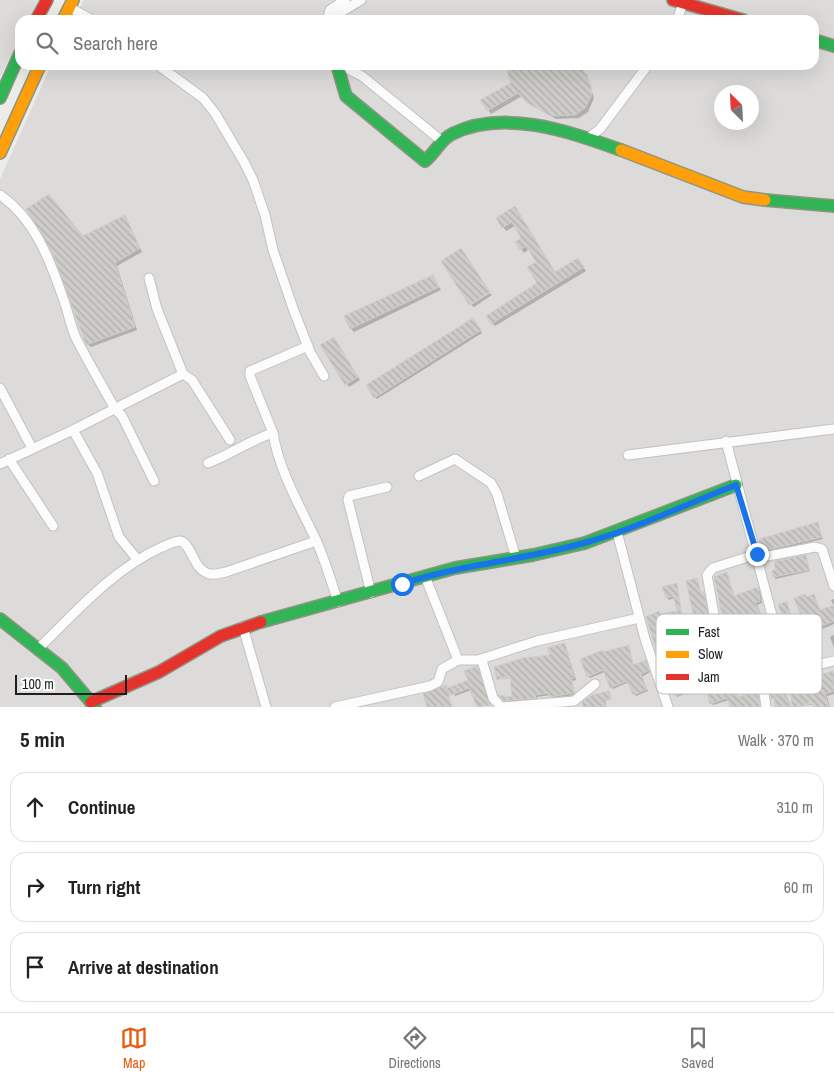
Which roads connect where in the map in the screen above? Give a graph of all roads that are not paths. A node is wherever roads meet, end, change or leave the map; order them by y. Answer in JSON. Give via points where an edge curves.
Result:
{"nodes":[{"id":1,"x":47,"y":0,"type":"edge"},
{"id":2,"x":345,"y":0,"type":"edge"},
{"id":3,"x":361,"y":0,"type":"edge"},
{"id":4,"x":678,"y":1,"type":"edge"},
{"id":5,"x":71,"y":4,"type":"edge"},
{"id":6,"x":39,"y":15,"type":"edge"},
{"id":7,"x":85,"y":15,"type":"edge"},
{"id":8,"x":328,"y":15,"type":"edge"},
{"id":9,"x":338,"y":15,"type":"edge"},
{"id":10,"x":677,"y":15,"type":"edge"},
{"id":11,"x":726,"y":15,"type":"edge"},
{"id":12,"x":819,"y":42,"type":"edge"},
{"id":13,"x":834,"y":46,"type":"edge"},
{"id":14,"x":15,"y":64,"type":"edge"},
{"id":15,"x":38,"y":70,"type":"edge"},
{"id":16,"x":165,"y":70,"type":"edge"},
{"id":17,"x":338,"y":70,"type":"edge"},
{"id":18,"x":350,"y":70,"type":"edge"},
{"id":19,"x":644,"y":70,"type":"edge"},
{"id":20,"x":0,"y":98,"type":"edge"},
{"id":21,"x":600,"y":129,"type":"junction"},
{"id":22,"x":587,"y":139,"type":"junction"},
{"id":23,"x":443,"y":142,"type":"junction"},
{"id":24,"x":601,"y":144,"type":"junction"},
{"id":25,"x":0,"y":153,"type":"edge"},
{"id":26,"x":0,"y":195,"type":"edge"},
{"id":27,"x":834,"y":206,"type":"edge"},
{"id":28,"x":149,"y":278,"type":"dead end"},
{"id":29,"x":308,"y":346,"type":"junction"},
{"id":30,"x":183,"y":374,"type":"junction"},
{"id":31,"x":324,"y":376,"type":"dead end"},
{"id":32,"x":0,"y":388,"type":"edge"},
{"id":33,"x":115,"y":409,"type":"junction"},
{"id":34,"x":834,"y":429,"type":"edge"},
{"id":35,"x":73,"y":430,"type":"junction"},
{"id":36,"x":272,"y":433,"type":"junction"},
{"id":37,"x":230,"y":440,"type":"dead end"},
{"id":38,"x":726,"y":441,"type":"junction"},
{"id":39,"x":32,"y":448,"type":"junction"},
{"id":40,"x":628,"y":455,"type":"dead end"},
{"id":41,"x":9,"y":459,"type":"junction"},
{"id":42,"x":208,"y":463,"type":"dead end"},
{"id":43,"x":0,"y":464,"type":"edge"},
{"id":44,"x":419,"y":476,"type":"dead end"},
{"id":45,"x":154,"y":481,"type":"dead end"},
{"id":46,"x":736,"y":485,"type":"junction"},
{"id":47,"x":387,"y":487,"type":"dead end"},
{"id":48,"x":53,"y":526,"type":"dead end"},
{"id":49,"x":617,"y":532,"type":"junction"},
{"id":50,"x":316,"y":541,"type":"junction"},
{"id":51,"x":757,"y":556,"type":"junction"},
{"id":52,"x":516,"y":558,"type":"junction"},
{"id":53,"x":137,"y":559,"type":"junction"},
{"id":54,"x":426,"y":576,"type":"junction"},
{"id":55,"x":834,"y":586,"type":"edge"},
{"id":56,"x":371,"y":593,"type":"junction"},
{"id":57,"x":338,"y":602,"type":"junction"},
{"id":58,"x":714,"y":614,"type":"edge"},
{"id":59,"x":772,"y":614,"type":"edge"},
{"id":60,"x":639,"y":618,"type":"junction"},
{"id":61,"x":0,"y":619,"type":"edge"},
{"id":62,"x":242,"y":627,"type":"junction"},
{"id":63,"x":38,"y":649,"type":"junction"},
{"id":64,"x":481,"y":659,"type":"junction"},
{"id":65,"x":458,"y":660,"type":"junction"},
{"id":66,"x":656,"y":670,"type":"edge"},
{"id":67,"x":596,"y":684,"type":"dead end"},
{"id":68,"x":664,"y":694,"type":"edge"},
{"id":69,"x":764,"y":694,"type":"edge"},
{"id":70,"x":581,"y":702,"type":"edge"},
{"id":71,"x":94,"y":706,"type":"edge"},
{"id":72,"x":266,"y":707,"type":"edge"},
{"id":73,"x":335,"y":707,"type":"edge"},
{"id":74,"x":668,"y":707,"type":"edge"},
{"id":75,"x":766,"y":707,"type":"edge"}],
"edges":[{"from":1,"to":6,"type":"main road"},
{"from":2,"to":8,"type":"street","via":[[330,10]]},
{"from":3,"to":9,"type":"street"},
{"from":4,"to":10,"type":"street"},
{"from":4,"to":11,"type":"main road"},
{"from":5,"to":7,"type":"street"},
{"from":12,"to":13,"type":"main road"},
{"from":14,"to":20,"type":"main road"},
{"from":15,"to":25,"type":"main road"},
{"from":16,"to":29,"type":"street","via":[[203,98],[244,162],[253,180],[280,273]]},
{"from":17,"to":23,"type":"main road","via":[[346,96],[420,159],[425,161]]},
{"from":18,"to":23,"type":"street","via":[[362,76]]},
{"from":19,"to":21,"type":"street"},
{"from":21,"to":22,"type":"street"},
{"from":21,"to":24,"type":"street"},
{"from":22,"to":23,"type":"main road","via":[[541,126],[504,122],[465,128]]},
{"from":22,"to":24,"type":"main road"},
{"from":24,"to":27,"type":"main road","via":[[743,198]]},
{"from":26,"to":33,"type":"street","via":[[10,202],[42,245],[76,336]]},
{"from":28,"to":30,"type":"street","via":[[157,309]]},
{"from":29,"to":31,"type":"street"},
{"from":29,"to":36,"type":"street","via":[[250,371]]},
{"from":30,"to":33,"type":"street"},
{"from":30,"to":37,"type":"street","via":[[192,380]]},
{"from":32,"to":39,"type":"street"},
{"from":33,"to":35,"type":"street"},
{"from":33,"to":45,"type":"street","via":[[122,416]]},
{"from":34,"to":38,"type":"street"},
{"from":35,"to":39,"type":"street"},
{"from":35,"to":53,"type":"street","via":[[97,473],[119,537]]},
{"from":36,"to":42,"type":"street","via":[[229,456]]},
{"from":36,"to":50,"type":"street","via":[[299,507]]},
{"from":38,"to":40,"type":"street"},
{"from":38,"to":46,"type":"street"},
{"from":39,"to":41,"type":"street"},
{"from":41,"to":43,"type":"street"},
{"from":41,"to":48,"type":"street"},
{"from":44,"to":52,"type":"street","via":[[455,459],[491,483]]},
{"from":46,"to":49,"type":"main road"},
{"from":46,"to":51,"type":"street"},
{"from":47,"to":56,"type":"street","via":[[349,496],[348,500]]},
{"from":49,"to":52,"type":"main road","via":[[585,543]]},
{"from":49,"to":60,"type":"street"},
{"from":50,"to":53,"type":"street","via":[[244,567],[211,574],[201,570],[186,544],[180,541]]},
{"from":50,"to":57,"type":"street"},
{"from":51,"to":55,"type":"street","via":[[815,547],[822,549]]},
{"from":51,"to":58,"type":"street","via":[[713,568],[707,575]]},
{"from":51,"to":59,"type":"street"},
{"from":52,"to":54,"type":"main road"},
{"from":53,"to":63,"type":"street","via":[[99,589]]},
{"from":54,"to":56,"type":"main road"},
{"from":54,"to":65,"type":"street"},
{"from":56,"to":57,"type":"main road"},
{"from":57,"to":62,"type":"main road"},
{"from":60,"to":64,"type":"street","via":[[537,641]]},
{"from":60,"to":66,"type":"street"},
{"from":61,"to":63,"type":"main road"},
{"from":62,"to":71,"type":"main road"},
{"from":62,"to":72,"type":"street"},
{"from":63,"to":71,"type":"main road","via":[[62,668]]},
{"from":64,"to":65,"type":"street"},
{"from":64,"to":70,"type":"street","via":[[493,698],[501,707]]},
{"from":65,"to":73,"type":"street","via":[[442,669],[438,682],[430,686]]},
{"from":67,"to":70,"type":"street"},
{"from":68,"to":74,"type":"street"},
{"from":69,"to":75,"type":"street"}]}
